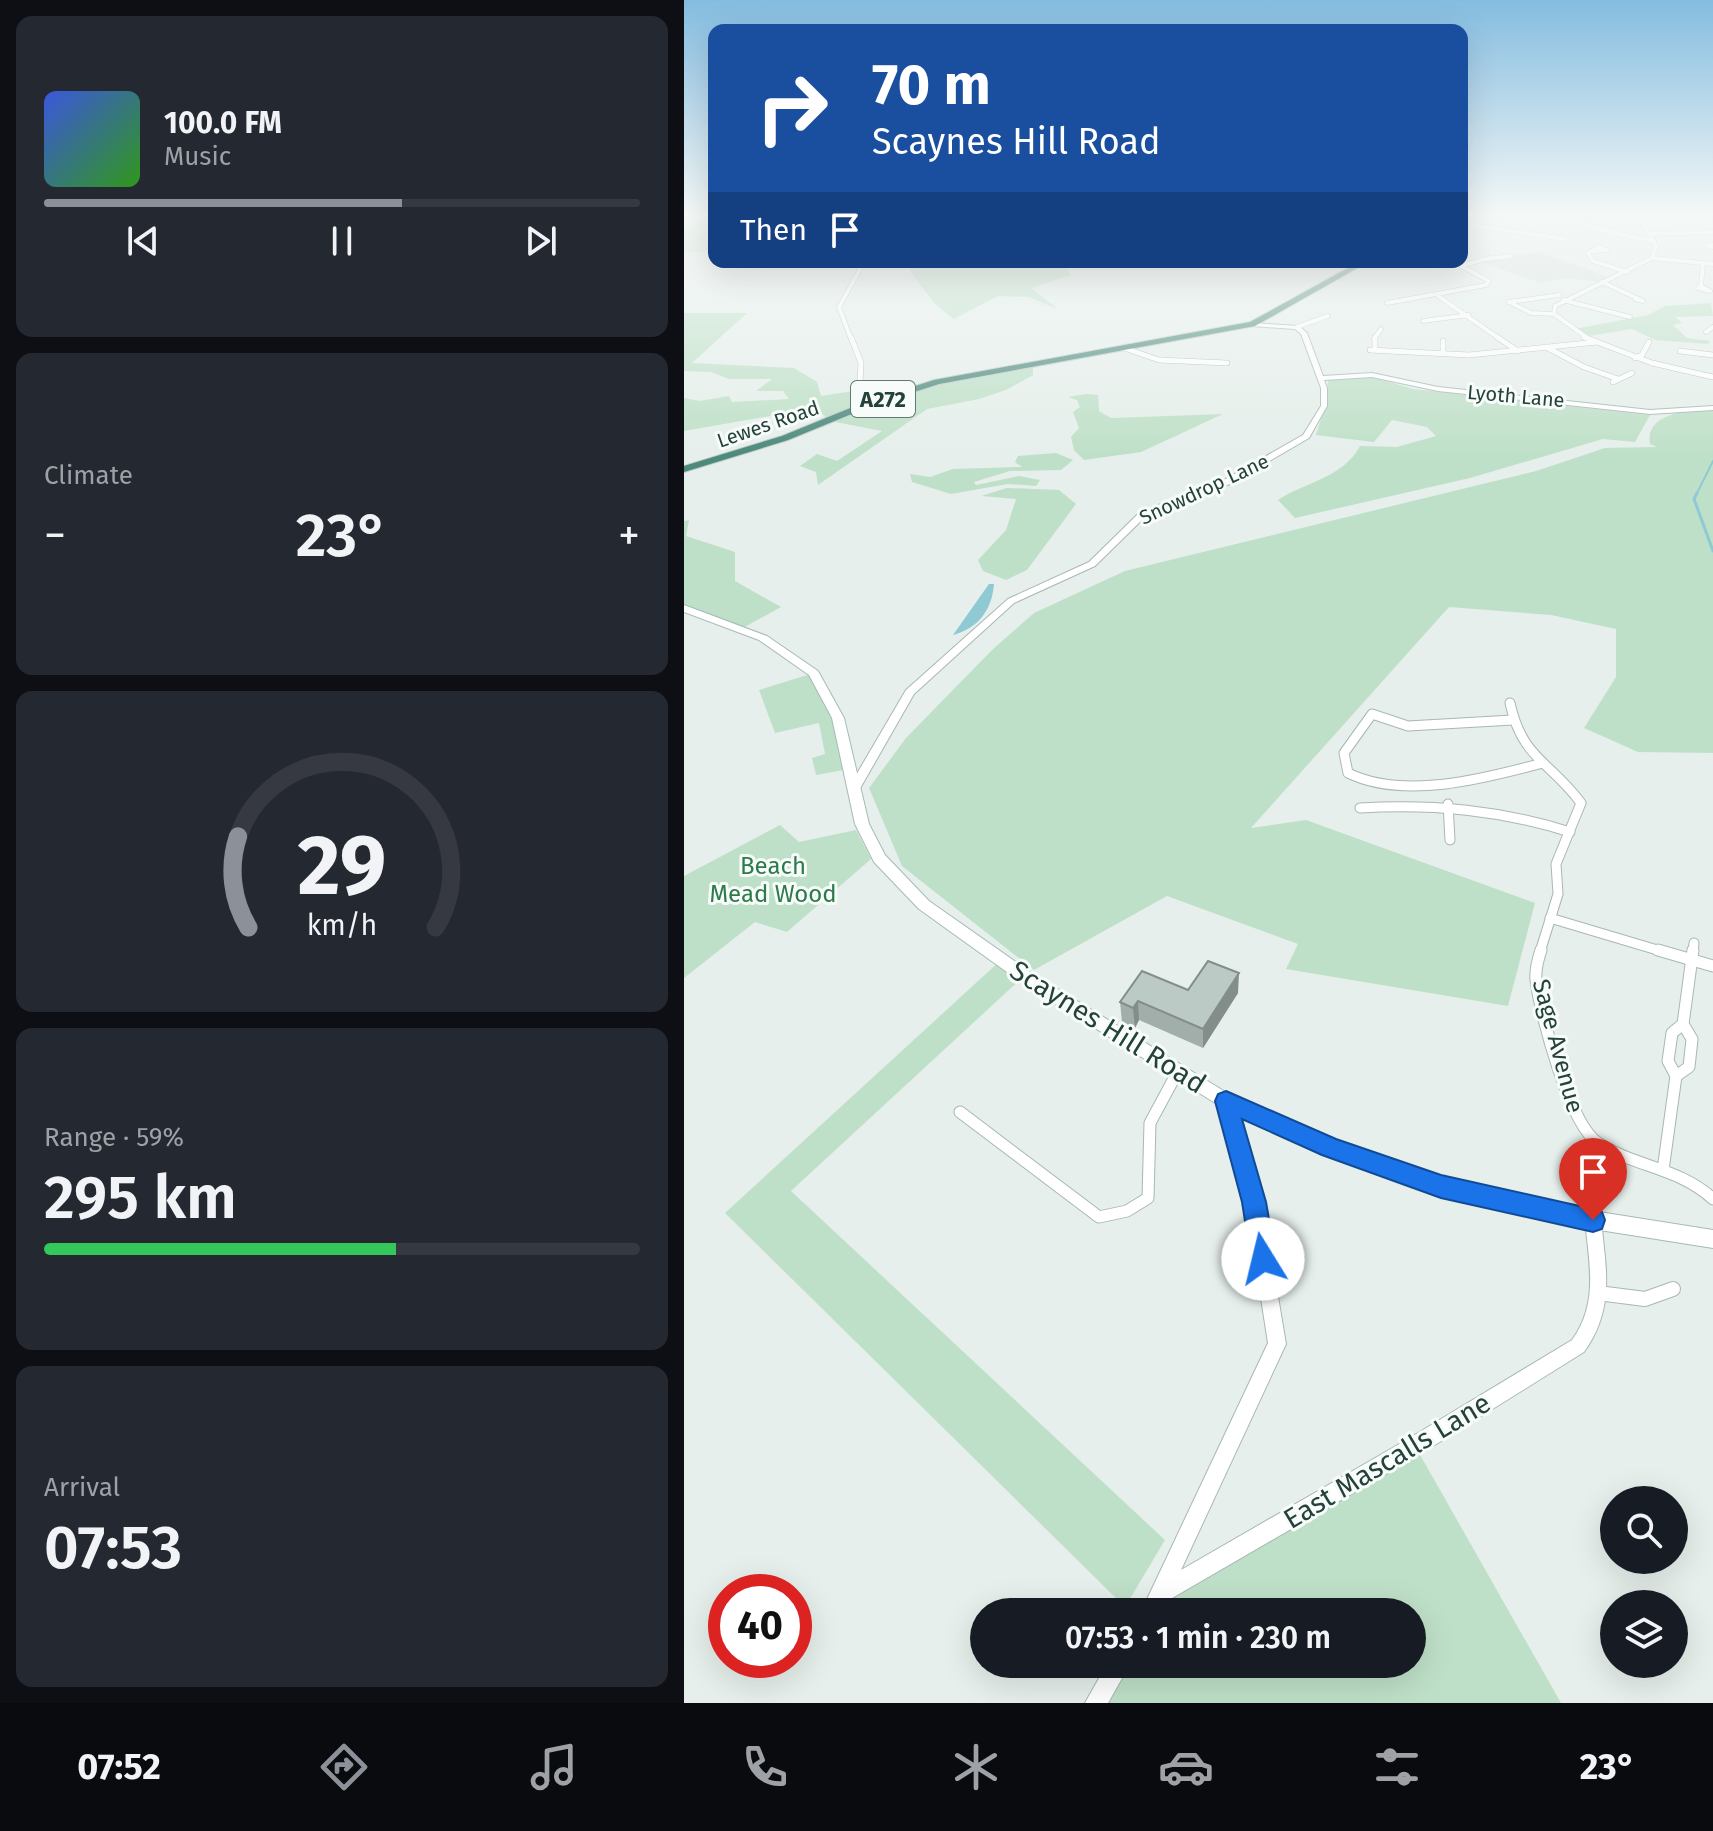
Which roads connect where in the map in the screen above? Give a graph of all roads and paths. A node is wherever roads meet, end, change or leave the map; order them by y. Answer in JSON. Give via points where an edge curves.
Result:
{"nodes":[{"id":1,"x":845,"y":295,"type":"edge"},
{"id":2,"x":1304,"y":295,"type":"edge"},
{"id":3,"x":1441,"y":295,"type":"edge"},
{"id":4,"x":1567,"y":295,"type":"edge"},
{"id":5,"x":1631,"y":295,"type":"edge"},
{"id":6,"x":1437,"y":296,"type":"junction"},
{"id":7,"x":1561,"y":298,"type":"junction"},
{"id":8,"x":1635,"y":299,"type":"dead end"},
{"id":9,"x":1391,"y":301,"type":"dead end"},
{"id":10,"x":1554,"y":314,"type":"junction"},
{"id":11,"x":1469,"y":315,"type":"junction"},
{"id":12,"x":1328,"y":316,"type":"dead end"},
{"id":13,"x":1630,"y":317,"type":"dead end"},
{"id":14,"x":1423,"y":321,"type":"dead end"},
{"id":15,"x":1252,"y":324,"type":"junction"},
{"id":16,"x":1297,"y":327,"type":"junction"},
{"id":17,"x":1713,"y":327,"type":"edge"},
{"id":18,"x":1706,"y":332,"type":"dead end"},
{"id":19,"x":1388,"y":333,"type":"dead end"},
{"id":20,"x":1597,"y":342,"type":"junction"},
{"id":21,"x":1649,"y":342,"type":"dead end"},
{"id":22,"x":1446,"y":343,"type":"dead end"},
{"id":23,"x":1546,"y":347,"type":"junction"},
{"id":24,"x":1124,"y":348,"type":"junction"},
{"id":25,"x":1518,"y":351,"type":"junction"},
{"id":26,"x":1680,"y":351,"type":"dead end"},
{"id":27,"x":1443,"y":353,"type":"junction"},
{"id":28,"x":1713,"y":355,"type":"edge"},
{"id":29,"x":1635,"y":358,"type":"junction"},
{"id":30,"x":1227,"y":363,"type":"dead end"},
{"id":31,"x":1632,"y":373,"type":"dead end"},
{"id":32,"x":1713,"y":377,"type":"edge"},
{"id":33,"x":1320,"y":378,"type":"junction"},
{"id":34,"x":868,"y":404,"type":"junction"},
{"id":35,"x":1713,"y":408,"type":"edge"},
{"id":36,"x":684,"y":469,"type":"edge"},
{"id":37,"x":684,"y":608,"type":"edge"},
{"id":38,"x":1510,"y":703,"type":"dead end"},
{"id":39,"x":1513,"y":720,"type":"junction"},
{"id":40,"x":1539,"y":764,"type":"junction"},
{"id":41,"x":854,"y":789,"type":"junction"},
{"id":42,"x":1448,"y":804,"type":"junction"},
{"id":43,"x":1360,"y":808,"type":"dead end"},
{"id":44,"x":1570,"y":832,"type":"junction"},
{"id":45,"x":1450,"y":840,"type":"dead end"},
{"id":46,"x":1550,"y":918,"type":"junction"},
{"id":47,"x":1694,"y":943,"type":"dead end"},
{"id":48,"x":1693,"y":960,"type":"junction"},
{"id":49,"x":1713,"y":966,"type":"edge"},
{"id":50,"x":1683,"y":1024,"type":"junction"},
{"id":51,"x":1178,"y":1071,"type":"junction"},
{"id":52,"x":1676,"y":1076,"type":"junction"},
{"id":53,"x":1226,"y":1101,"type":"junction"},
{"id":54,"x":960,"y":1112,"type":"dead end"},
{"id":55,"x":1663,"y":1170,"type":"junction"},
{"id":56,"x":1712,"y":1197,"type":"edge"},
{"id":57,"x":1593,"y":1220,"type":"junction"},
{"id":58,"x":1713,"y":1239,"type":"edge"},
{"id":59,"x":1673,"y":1289,"type":"dead end"},
{"id":60,"x":1598,"y":1293,"type":"junction"},
{"id":61,"x":1163,"y":1592,"type":"junction"},
{"id":62,"x":1159,"y":1598,"type":"edge"},
{"id":63,"x":1111,"y":1678,"type":"edge"},
{"id":64,"x":1096,"y":1703,"type":"edge"}],
"edges":[{"from":1,"to":34,"type":"street","via":[[839,307],[861,363],[859,402]]},
{"from":2,"to":15,"type":"highway","name":"Lewes Road","number":"A272"},
{"from":3,"to":6,"type":"street"},
{"from":4,"to":7,"type":"street"},
{"from":5,"to":8,"type":"street"},
{"from":6,"to":9,"type":"street"},
{"from":6,"to":11,"type":"street"},
{"from":7,"to":10,"type":"street"},
{"from":7,"to":10,"type":"street","via":[[1509,302],[1531,313]]},
{"from":7,"to":13,"type":"street"},
{"from":10,"to":20,"type":"street"},
{"from":11,"to":14,"type":"street"},
{"from":11,"to":25,"type":"street"},
{"from":12,"to":16,"type":"street"},
{"from":15,"to":16,"type":"street"},
{"from":15,"to":24,"type":"highway","name":"Lewes Road","number":"A272"},
{"from":16,"to":33,"type":"street","name":"Snowdrop Lane"},
{"from":17,"to":18,"type":"street"},
{"from":19,"to":27,"type":"street","via":[[1380,331],[1373,349]]},
{"from":20,"to":23,"type":"street"},
{"from":20,"to":29,"type":"street"},
{"from":21,"to":29,"type":"street"},
{"from":22,"to":27,"type":"street"},
{"from":23,"to":25,"type":"street"},
{"from":23,"to":31,"type":"street","via":[[1615,381]]},
{"from":24,"to":30,"type":"street","via":[[1147,358],[1194,365]]},
{"from":24,"to":34,"type":"highway","name":"Lewes Road","number":"A272","via":[[937,382]]},
{"from":25,"to":27,"type":"street"},
{"from":26,"to":28,"type":"street"},
{"from":29,"to":32,"type":"street"},
{"from":33,"to":35,"type":"street","name":"Lyoth Lane","via":[[1372,375],[1438,389],[1650,412]]},
{"from":33,"to":41,"type":"street","name":"Snowdrop Lane","via":[[1324,406],[1306,436],[1227,482],[1143,514],[1092,564],[1011,601],[910,692]]},
{"from":34,"to":36,"type":"highway","name":"Lewes Road","number":"A272","via":[[773,443]]},
{"from":37,"to":41,"type":"main road","name":"Scaynes Hill Road","via":[[763,638],[814,673],[838,718]]},
{"from":38,"to":39,"type":"street","name":"Sage Avenue"},
{"from":39,"to":40,"type":"street","name":"Sage Avenue","via":[[1519,739]]},
{"from":39,"to":40,"type":"street","via":[[1408,726],[1372,714],[1344,753],[1348,773],[1368,785],[1483,778]]},
{"from":40,"to":44,"type":"street","name":"Sage Avenue","via":[[1581,803]]},
{"from":41,"to":51,"type":"main road","name":"Scaynes Hill Road","via":[[857,813],[879,858],[924,905],[1024,976]]},
{"from":42,"to":43,"type":"street"},
{"from":42,"to":44,"type":"street"},
{"from":42,"to":45,"type":"street"},
{"from":44,"to":46,"type":"street","name":"Sage Avenue","via":[[1556,864],[1558,894]]},
{"from":46,"to":48,"type":"street"},
{"from":46,"to":55,"type":"street","name":"Sage Avenue","via":[[1536,979],[1577,1119],[1592,1138]]},
{"from":47,"to":48,"type":"street"},
{"from":48,"to":49,"type":"street"},
{"from":48,"to":50,"type":"street"},
{"from":50,"to":52,"type":"street","via":[[1672,1033],[1668,1061]]},
{"from":50,"to":52,"type":"street","via":[[1692,1039],[1689,1067]]},
{"from":51,"to":53,"type":"main road","name":"Scaynes Hill Road"},
{"from":51,"to":54,"type":"street","via":[[1150,1123],[1148,1198],[1127,1211],[1099,1217]]},
{"from":52,"to":55,"type":"street"},
{"from":53,"to":57,"type":"main road","name":"Scaynes Hill Road","via":[[1331,1148],[1441,1187]]},
{"from":53,"to":61,"type":"street","via":[[1254,1202],[1277,1344]]},
{"from":55,"to":56,"type":"street","name":"Sage Avenue"},
{"from":57,"to":58,"type":"main road","name":"Scaynes Hill Road"},
{"from":57,"to":60,"type":"street","name":"East Mascalls Lane"},
{"from":59,"to":60,"type":"street","via":[[1657,1299],[1635,1301]]},
{"from":60,"to":61,"type":"street","name":"East Mascalls Lane","via":[[1591,1332],[1578,1346]]},
{"from":61,"to":62,"type":"street","name":"East Mascalls Lane"},
{"from":63,"to":64,"type":"street"}]}
